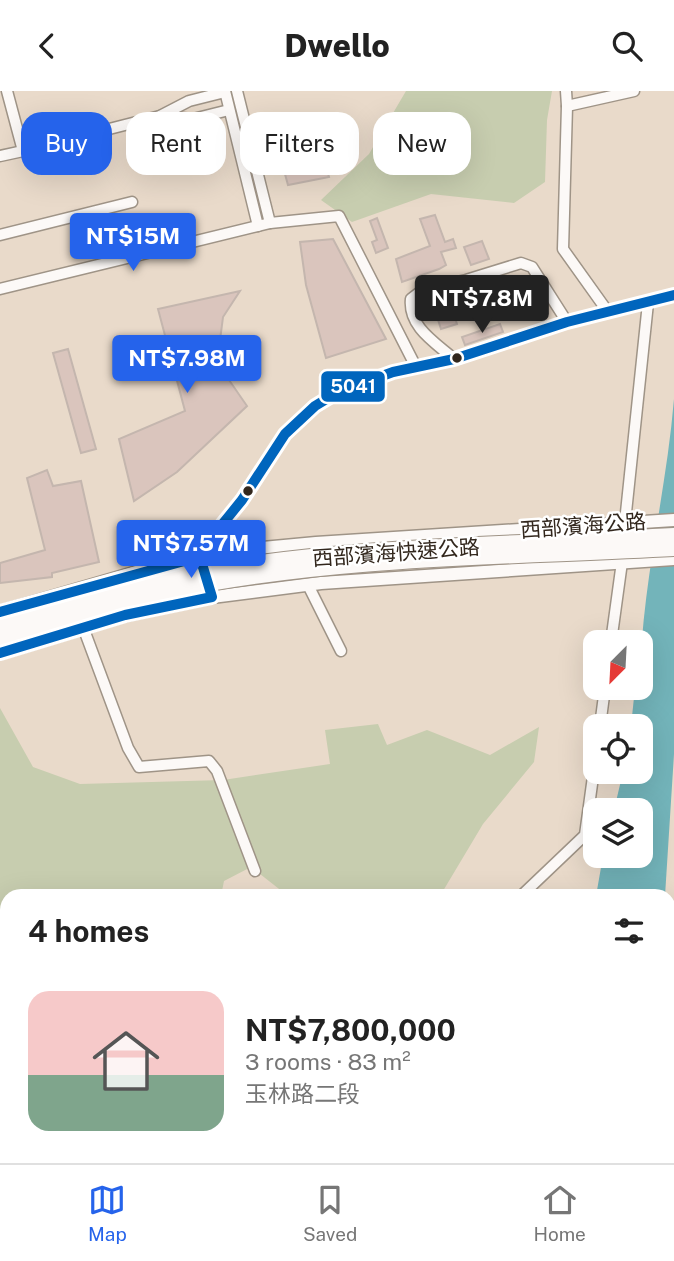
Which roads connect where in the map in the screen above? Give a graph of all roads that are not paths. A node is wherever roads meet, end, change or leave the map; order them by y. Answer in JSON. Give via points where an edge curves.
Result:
{"nodes":[{"id":1,"x":8,"y":91,"type":"edge"},
{"id":2,"x":237,"y":91,"type":"edge"},
{"id":3,"x":566,"y":91,"type":"edge"},
{"id":4,"x":634,"y":91,"type":"edge"},
{"id":5,"x":225,"y":92,"type":"edge"},
{"id":6,"x":568,"y":106,"type":"junction"},
{"id":7,"x":229,"y":110,"type":"junction"},
{"id":8,"x":168,"y":112,"type":"edge"},
{"id":9,"x":221,"y":112,"type":"edge"},
{"id":10,"x":21,"y":143,"type":"edge"},
{"id":11,"x":21,"y":151,"type":"edge"},
{"id":12,"x":0,"y":156,"type":"edge"},
{"id":13,"x":132,"y":202,"type":"dead end"},
{"id":14,"x":264,"y":224,"type":"junction"},
{"id":15,"x":0,"y":235,"type":"edge"},
{"id":16,"x":0,"y":289,"type":"edge"},
{"id":17,"x":674,"y":295,"type":"edge"},
{"id":18,"x":652,"y":302,"type":"junction"},
{"id":19,"x":608,"y":312,"type":"junction"},
{"id":20,"x":567,"y":322,"type":"junction"},
{"id":21,"x":454,"y":359,"type":"junction"},
{"id":22,"x":416,"y":367,"type":"junction"},
{"id":23,"x":674,"y":520,"type":"edge"},
{"id":24,"x":625,"y":522,"type":"junction"},
{"id":25,"x":674,"y":536,"type":"edge"},
{"id":26,"x":674,"y":548,"type":"edge"},
{"id":27,"x":199,"y":554,"type":"junction"},
{"id":28,"x":674,"y":559,"type":"edge"},
{"id":29,"x":622,"y":562,"type":"junction"},
{"id":30,"x":207,"y":577,"type":"junction"},
{"id":31,"x":314,"y":584,"type":"junction"},
{"id":32,"x":293,"y":587,"type":"junction"},
{"id":33,"x":212,"y":597,"type":"junction"},
{"id":34,"x":0,"y":612,"type":"edge"},
{"id":35,"x":0,"y":627,"type":"edge"},
{"id":36,"x":83,"y":627,"type":"junction"},
{"id":37,"x":613,"y":630,"type":"edge"},
{"id":38,"x":0,"y":639,"type":"edge"},
{"id":39,"x":341,"y":651,"type":"dead end"},
{"id":40,"x":0,"y":653,"type":"edge"},
{"id":41,"x":592,"y":784,"type":"edge"},
{"id":42,"x":255,"y":871,"type":"dead end"},
{"id":43,"x":528,"y":889,"type":"edge"}],
"edges":[{"from":1,"to":10,"type":"street"},
{"from":2,"to":14,"type":"street"},
{"from":3,"to":6,"type":"street"},
{"from":4,"to":6,"type":"street"},
{"from":5,"to":7,"type":"street"},
{"from":5,"to":8,"type":"street"},
{"from":6,"to":19,"type":"street","via":[[563,249]]},
{"from":7,"to":9,"type":"street"},
{"from":7,"to":14,"type":"street"},
{"from":11,"to":12,"type":"street"},
{"from":13,"to":15,"type":"street"},
{"from":14,"to":16,"type":"street"},
{"from":14,"to":22,"type":"street","via":[[339,216]]},
{"from":17,"to":18,"type":"street"},
{"from":18,"to":19,"type":"street"},
{"from":18,"to":24,"type":"street"},
{"from":19,"to":20,"type":"street"},
{"from":20,"to":21,"type":"street"},
{"from":20,"to":21,"type":"street","via":[[532,267],[521,263],[425,289],[411,299],[410,309],[427,338]]},
{"from":21,"to":22,"type":"street"},
{"from":22,"to":27,"type":"street","via":[[338,392],[315,406],[285,434]]},
{"from":23,"to":24,"type":"main road","name":"西部濱海公路"},
{"from":24,"to":27,"type":"main road","name":"西部濱海公路"},
{"from":25,"to":35,"type":"highway","name":"西部濱海快速公路","bridge":true,"via":[[370,552],[260,564],[100,594]]},
{"from":26,"to":38,"type":"highway","name":"西部濱海快速公路","bridge":true,"via":[[369,564],[264,576],[143,598]]},
{"from":27,"to":30,"type":"street"},
{"from":27,"to":34,"type":"main road","name":"西部濱海公路"},
{"from":28,"to":29,"type":"main road","name":"西部濱海公路"},
{"from":29,"to":31,"type":"main road","name":"西部濱海公路"},
{"from":29,"to":37,"type":"street"},
{"from":30,"to":32,"type":"street","via":[[290,567]]},
{"from":30,"to":33,"type":"street"},
{"from":31,"to":32,"type":"main road","name":"西部濱海公路"},
{"from":31,"to":39,"type":"street"},
{"from":32,"to":33,"type":"main road","name":"西部濱海公路"},
{"from":33,"to":36,"type":"main road","name":"西部濱海公路"},
{"from":36,"to":40,"type":"main road","name":"西部濱海公路"},
{"from":36,"to":42,"type":"street","via":[[139,767],[209,761],[218,771]]},
{"from":41,"to":43,"type":"street","via":[[585,835]]}]}
